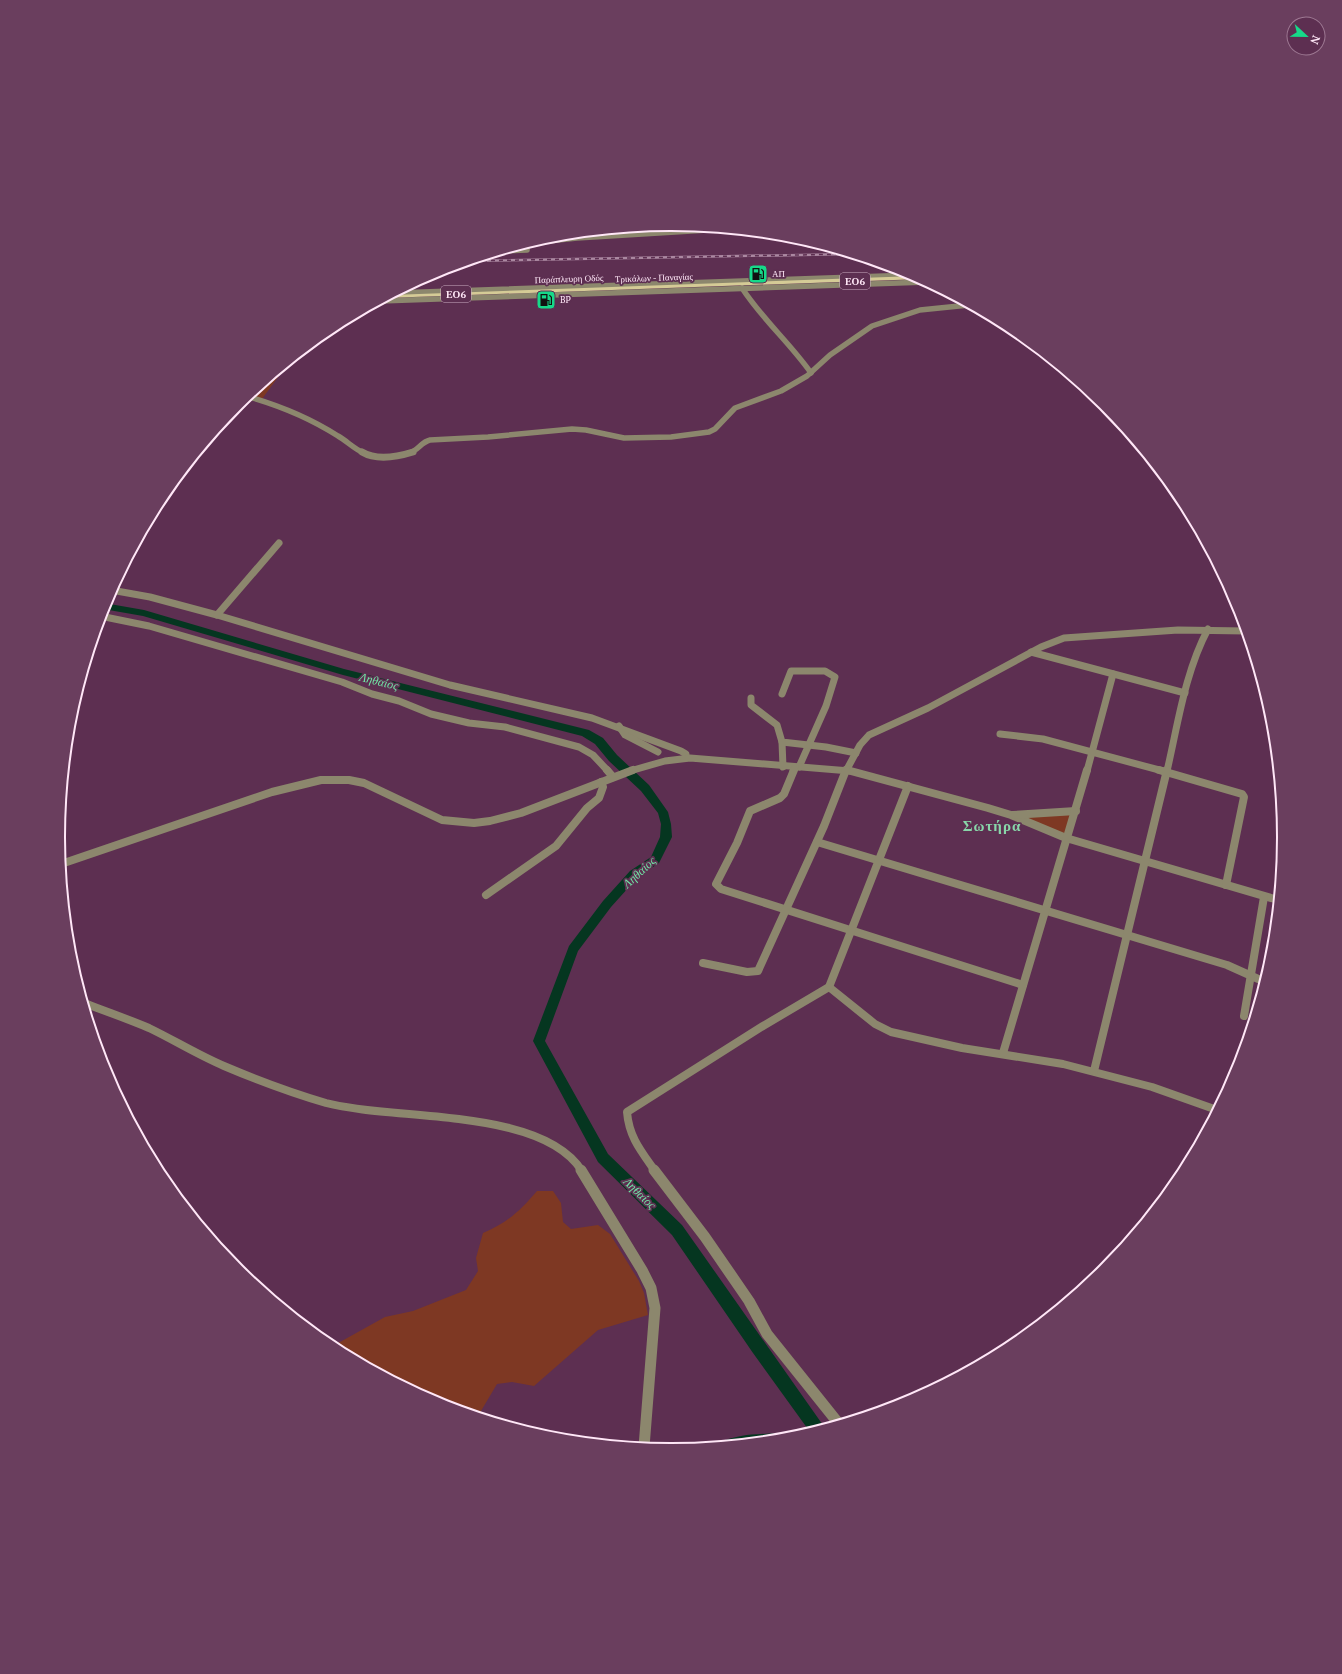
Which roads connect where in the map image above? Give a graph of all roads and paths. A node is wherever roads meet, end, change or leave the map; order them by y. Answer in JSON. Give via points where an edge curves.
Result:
{"nodes":[{"id":1,"x":681,"y":231,"type":"edge"},
{"id":2,"x":648,"y":233,"type":"joint"},
{"id":3,"x":609,"y":234,"type":"edge"},
{"id":4,"x":630,"y":235,"type":"joint"},
{"id":5,"x":899,"y":276,"type":"edge"},
{"id":6,"x":906,"y":278,"type":"edge"},
{"id":7,"x":786,"y":281,"type":"junction"},
{"id":8,"x":915,"y":282,"type":"edge"},
{"id":9,"x":743,"y":284,"type":"junction"},
{"id":10,"x":404,"y":293,"type":"edge"},
{"id":11,"x":527,"y":293,"type":"junction"},
{"id":12,"x":396,"y":297,"type":"edge"},
{"id":13,"x":389,"y":301,"type":"edge"},
{"id":14,"x":962,"y":306,"type":"edge"},
{"id":15,"x":811,"y":373,"type":"junction"},
{"id":16,"x":253,"y":398,"type":"edge"},
{"id":17,"x":279,"y":543,"type":"dead end"},
{"id":18,"x":117,"y":591,"type":"edge"},
{"id":19,"x":218,"y":615,"type":"junction"},
{"id":20,"x":106,"y":617,"type":"edge"},
{"id":21,"x":1191,"y":629,"type":"junction"},
{"id":22,"x":1208,"y":629,"type":"junction"},
{"id":23,"x":1241,"y":631,"type":"edge"},
{"id":24,"x":1200,"y":644,"type":"junction"},
{"id":25,"x":1031,"y":652,"type":"junction"},
{"id":26,"x":1113,"y":674,"type":"junction"},
{"id":27,"x":1185,"y":693,"type":"junction"},
{"id":28,"x":782,"y":694,"type":"dead end"},
{"id":29,"x":752,"y":698,"type":"dead end"},
{"id":30,"x":619,"y":726,"type":"junction"},
{"id":31,"x":1000,"y":734,"type":"dead end"},
{"id":32,"x":782,"y":742,"type":"junction"},
{"id":33,"x":661,"y":744,"type":"junction"},
{"id":34,"x":808,"y":745,"type":"junction"},
{"id":35,"x":1091,"y":751,"type":"junction"},
{"id":36,"x":658,"y":752,"type":"junction"},
{"id":37,"x":856,"y":752,"type":"junction"},
{"id":38,"x":686,"y":758,"type":"junction"},
{"id":39,"x":660,"y":762,"type":"junction"},
{"id":40,"x":783,"y":767,"type":"junction"},
{"id":41,"x":797,"y":767,"type":"junction"},
{"id":42,"x":846,"y":770,"type":"junction"},
{"id":43,"x":1167,"y":772,"type":"junction"},
{"id":44,"x":614,"y":777,"type":"junction"},
{"id":45,"x":601,"y":782,"type":"junction"},
{"id":46,"x":908,"y":786,"type":"junction"},
{"id":47,"x":1076,"y":811,"type":"junction"},
{"id":48,"x":1011,"y":815,"type":"junction"},
{"id":49,"x":1066,"y":838,"type":"junction"},
{"id":50,"x":817,"y":842,"type":"junction"},
{"id":51,"x":880,"y":860,"type":"junction"},
{"id":52,"x":66,"y":862,"type":"edge"},
{"id":53,"x":1145,"y":862,"type":"junction"},
{"id":54,"x":1226,"y":886,"type":"junction"},
{"id":55,"x":486,"y":895,"type":"dead end"},
{"id":56,"x":1264,"y":896,"type":"junction"},
{"id":57,"x":1274,"y":899,"type":"edge"},
{"id":58,"x":786,"y":910,"type":"junction"},
{"id":59,"x":1045,"y":910,"type":"junction"},
{"id":60,"x":852,"y":931,"type":"junction"},
{"id":61,"x":1128,"y":935,"type":"junction"},
{"id":62,"x":703,"y":963,"type":"dead end"},
{"id":63,"x":1250,"y":974,"type":"junction"},
{"id":64,"x":1259,"y":979,"type":"edge"},
{"id":65,"x":1023,"y":985,"type":"junction"},
{"id":66,"x":829,"y":988,"type":"junction"},
{"id":67,"x":89,"y":1004,"type":"edge"},
{"id":68,"x":1244,"y":1016,"type":"dead end"},
{"id":69,"x":1003,"y":1053,"type":"junction"},
{"id":70,"x":1094,"y":1072,"type":"junction"},
{"id":71,"x":1213,"y":1109,"type":"edge"},
{"id":72,"x":836,"y":1420,"type":"edge"},
{"id":73,"x":644,"y":1442,"type":"edge"}],
"edges":[{"from":1,"to":2,"type":"street"},
{"from":2,"to":4,"type":"street"},
{"from":3,"to":4,"type":"street"},
{"from":5,"to":7,"type":"street"},
{"from":6,"to":7,"type":"main road","name":"Τρικάλων - Παναγίας","number":"ΕΟ6"},
{"from":7,"to":9,"type":"main road","name":"Τρικάλων - Παναγίας","number":"ΕΟ6"},
{"from":8,"to":9,"type":"street","name":"Παράπλευρη Οδός"},
{"from":9,"to":10,"type":"street","name":"Παράπλευρη Οδός"},
{"from":9,"to":11,"type":"main road","name":"Τρικάλων - Παναγίας","number":"ΕΟ6"},
{"from":9,"to":15,"type":"street","via":[[762,316],[798,354]]},
{"from":11,"to":12,"type":"main road","name":"Τρικάλων - Παναγίας","number":"ΕΟ6"},
{"from":11,"to":13,"type":"street","name":"Παράπλευρη Οδός"},
{"from":14,"to":15,"type":"street","via":[[920,310],[881,322],[832,353]]},
{"from":15,"to":16,"type":"street","via":[[785,390],[735,408],[716,429],[706,433],[624,438],[586,430],[564,430],[430,440],[423,442],[413,453],[378,458],[366,454],[337,435],[286,408]]},
{"from":17,"to":19,"type":"street"},
{"from":18,"to":19,"type":"street"},
{"from":19,"to":30,"type":"street","via":[[450,685]]},
{"from":20,"to":44,"type":"street","via":[[149,626],[342,682],[431,714],[505,727],[576,746],[590,752]]},
{"from":21,"to":22,"type":"street"},
{"from":21,"to":24,"type":"street","via":[[1198,636]]},
{"from":21,"to":25,"type":"street","via":[[1070,636],[1050,642]]},
{"from":22,"to":23,"type":"street"},
{"from":22,"to":24,"type":"street"},
{"from":24,"to":27,"type":"street"},
{"from":25,"to":26,"type":"street"},
{"from":25,"to":37,"type":"street","via":[[928,708],[873,732]]},
{"from":26,"to":27,"type":"street"},
{"from":26,"to":35,"type":"street"},
{"from":27,"to":43,"type":"street"},
{"from":28,"to":34,"type":"street","via":[[791,671],[825,671],[835,676],[830,696]]},
{"from":29,"to":32,"type":"street","via":[[751,705],[777,725]]},
{"from":30,"to":33,"type":"street"},
{"from":30,"to":36,"type":"street","via":[[624,735]]},
{"from":31,"to":35,"type":"street","via":[[1035,737]]},
{"from":32,"to":34,"type":"street"},
{"from":32,"to":40,"type":"street"},
{"from":33,"to":36,"type":"street"},
{"from":33,"to":38,"type":"street","via":[[683,752]]},
{"from":34,"to":37,"type":"street"},
{"from":34,"to":41,"type":"street"},
{"from":35,"to":43,"type":"street"},
{"from":35,"to":47,"type":"street"},
{"from":36,"to":39,"type":"street"},
{"from":37,"to":42,"type":"street"},
{"from":38,"to":39,"type":"street"},
{"from":38,"to":40,"type":"street"},
{"from":39,"to":44,"type":"street"},
{"from":40,"to":41,"type":"street"},
{"from":41,"to":42,"type":"street"},
{"from":41,"to":58,"type":"street","via":[[780,798],[750,811],[716,884],[721,890]]},
{"from":42,"to":46,"type":"street"},
{"from":42,"to":50,"type":"street"},
{"from":43,"to":53,"type":"street"},
{"from":43,"to":54,"type":"street","via":[[1238,792],[1244,797]]},
{"from":44,"to":45,"type":"street"},
{"from":45,"to":52,"type":"street","via":[[500,819],[465,824],[431,816],[387,791],[366,783],[346,779],[319,780],[186,820]]},
{"from":45,"to":55,"type":"street","via":[[603,789],[599,798],[587,808],[560,842]]},
{"from":46,"to":48,"type":"street"},
{"from":46,"to":51,"type":"street"},
{"from":47,"to":48,"type":"street"},
{"from":47,"to":49,"type":"street"},
{"from":48,"to":49,"type":"street"},
{"from":49,"to":53,"type":"street"},
{"from":49,"to":59,"type":"street"},
{"from":50,"to":51,"type":"street"},
{"from":50,"to":58,"type":"street"},
{"from":51,"to":59,"type":"street"},
{"from":51,"to":60,"type":"street"},
{"from":53,"to":54,"type":"street"},
{"from":53,"to":61,"type":"street"},
{"from":54,"to":56,"type":"street"},
{"from":56,"to":57,"type":"street"},
{"from":56,"to":63,"type":"street"},
{"from":58,"to":60,"type":"street"},
{"from":58,"to":62,"type":"street","via":[[758,971],[747,972]]},
{"from":59,"to":61,"type":"street"},
{"from":59,"to":65,"type":"street"},
{"from":60,"to":65,"type":"street"},
{"from":60,"to":66,"type":"street"},
{"from":61,"to":63,"type":"street"},
{"from":61,"to":70,"type":"street"},
{"from":63,"to":64,"type":"street"},
{"from":63,"to":68,"type":"street"},
{"from":65,"to":69,"type":"street"},
{"from":66,"to":69,"type":"street","via":[[875,1024],[891,1032],[962,1048]]},
{"from":66,"to":72,"type":"street","via":[[632,1107],[627,1112],[626,1120],[633,1138],[749,1300],[768,1334]]},
{"from":67,"to":73,"type":"street","via":[[148,1028],[224,1066],[305,1096],[347,1106],[419,1116],[458,1118],[511,1129],[543,1138],[568,1154],[583,1172],[642,1270],[654,1298]]},
{"from":69,"to":70,"type":"street"},
{"from":70,"to":71,"type":"street","via":[[1152,1087]]}]}
